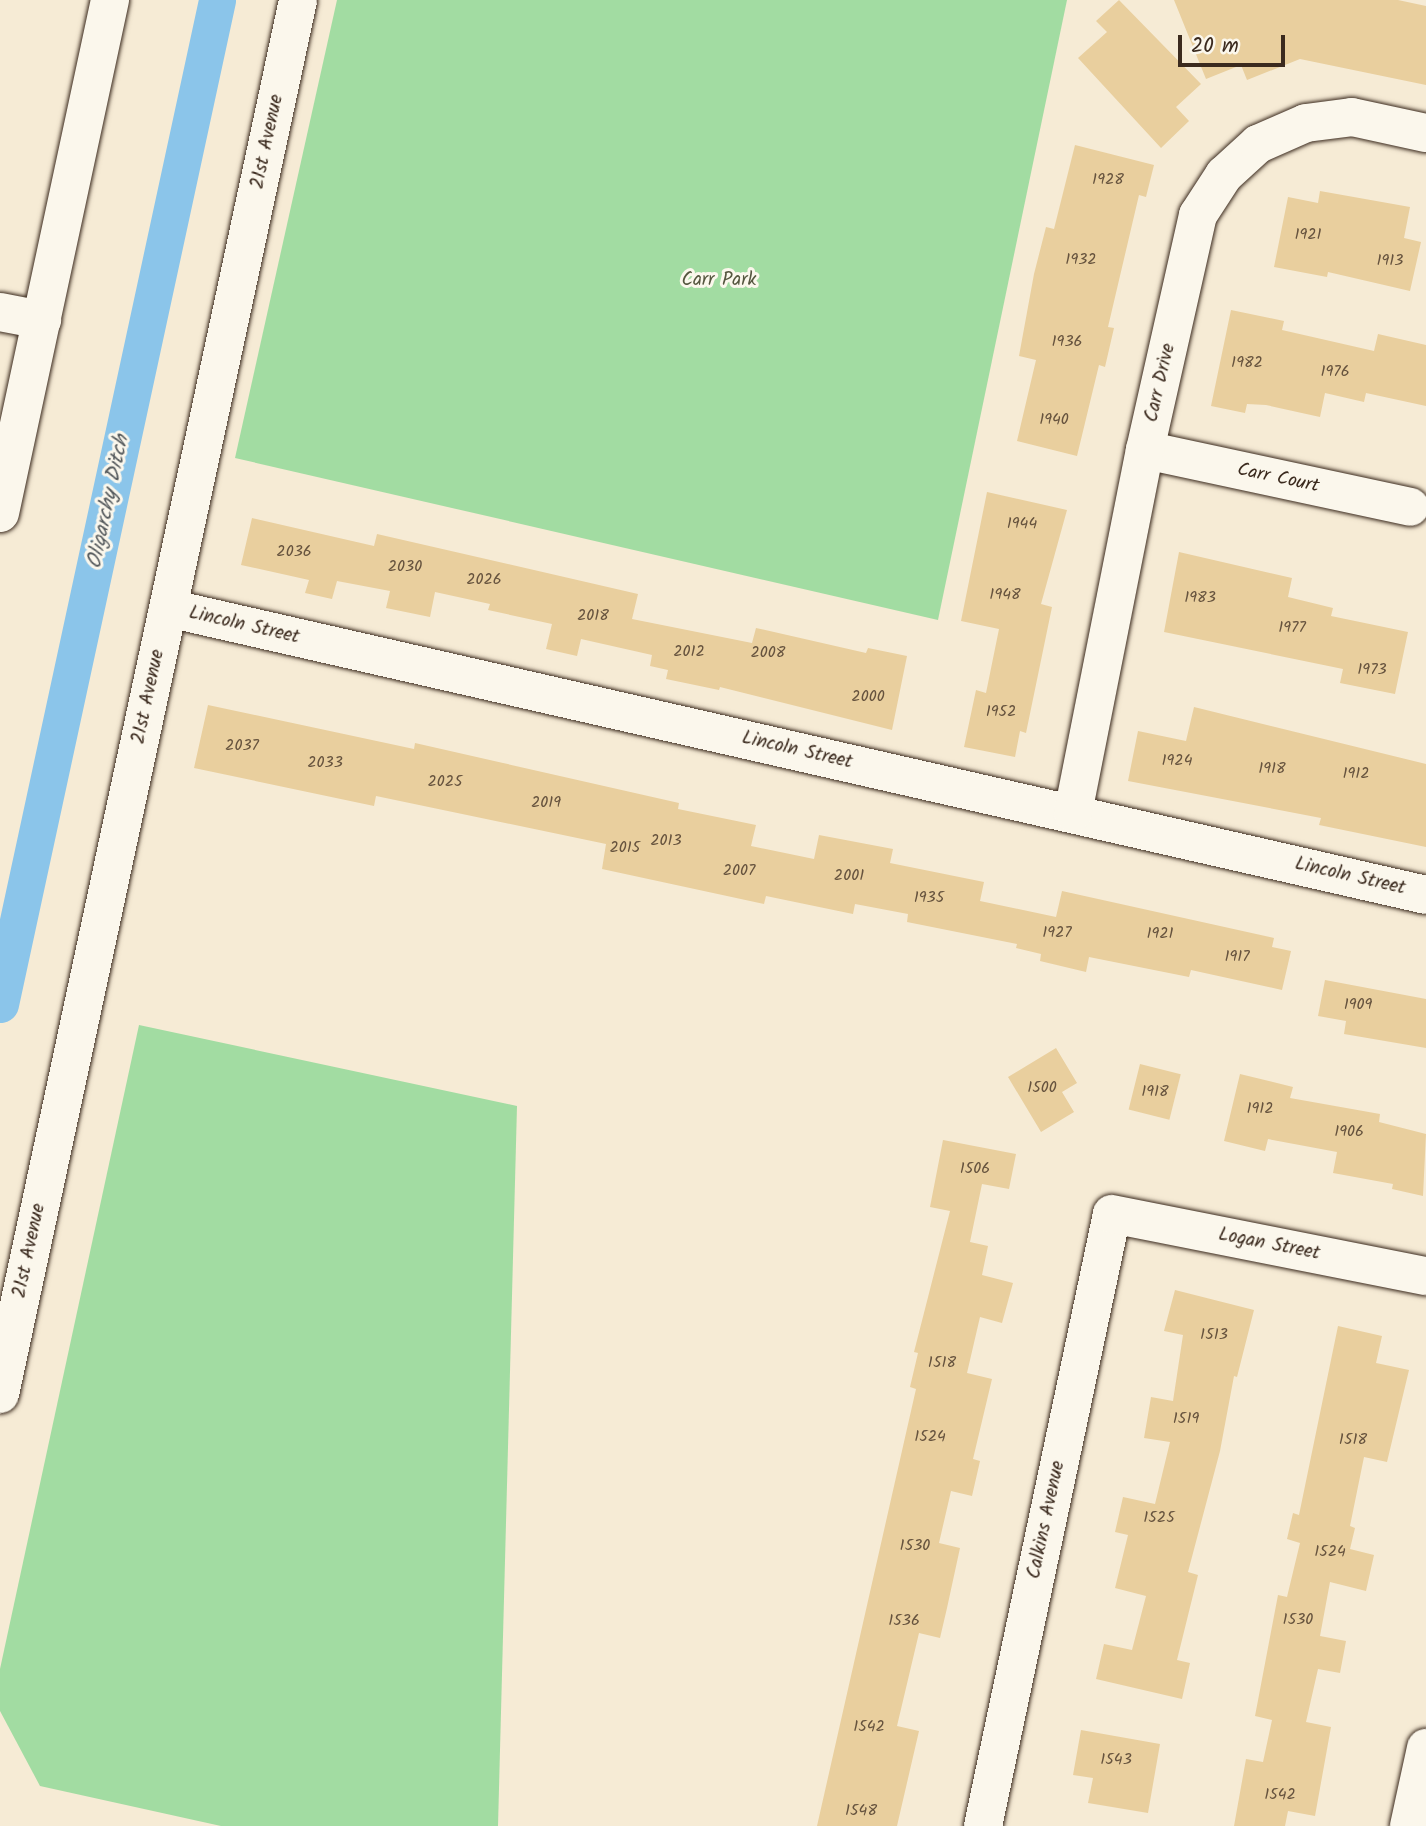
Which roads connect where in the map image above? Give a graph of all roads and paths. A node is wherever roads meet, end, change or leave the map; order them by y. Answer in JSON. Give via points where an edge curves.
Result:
{"nodes":[{"id":1,"x":110,"y":0,"type":"edge"},
{"id":2,"x":298,"y":0,"type":"edge"},
{"id":3,"x":1426,"y":132,"type":"edge"},
{"id":4,"x":0,"y":312,"type":"edge"},
{"id":5,"x":41,"y":320,"type":"junction"},
{"id":6,"x":1145,"y":450,"type":"junction"},
{"id":7,"x":1410,"y":507,"type":"dead end"},
{"id":8,"x":0,"y":513,"type":"edge"},
{"id":9,"x":168,"y":608,"type":"junction"},
{"id":10,"x":1073,"y":813,"type":"junction"},
{"id":11,"x":1426,"y":895,"type":"edge"},
{"id":12,"x":1112,"y":1214,"type":"joint"},
{"id":13,"x":1426,"y":1276,"type":"edge"},
{"id":14,"x":0,"y":1394,"type":"edge"},
{"id":15,"x":1426,"y":1748,"type":"edge"},
{"id":16,"x":983,"y":1826,"type":"edge"},
{"id":17,"x":1409,"y":1826,"type":"edge"}],
"edges":[{"from":1,"to":5,"type":"street"},
{"from":2,"to":9,"type":"street","name":"21st Avenue"},
{"from":3,"to":6,"type":"street","name":"Carr Drive","via":[[1352,117],[1306,123],[1258,144],[1224,175],[1198,215]]},
{"from":4,"to":5,"type":"street"},
{"from":5,"to":8,"type":"street"},
{"from":6,"to":7,"type":"street","name":"Carr Court"},
{"from":6,"to":10,"type":"street","name":"Carr Drive"},
{"from":9,"to":10,"type":"street","name":"Lincoln Street"},
{"from":9,"to":14,"type":"street","name":"21st Avenue"},
{"from":10,"to":11,"type":"street","name":"Lincoln Street"},
{"from":12,"to":13,"type":"street","name":"Logan Street"},
{"from":12,"to":16,"type":"street","name":"Calkins Avenue"},
{"from":15,"to":17,"type":"street"}]}
